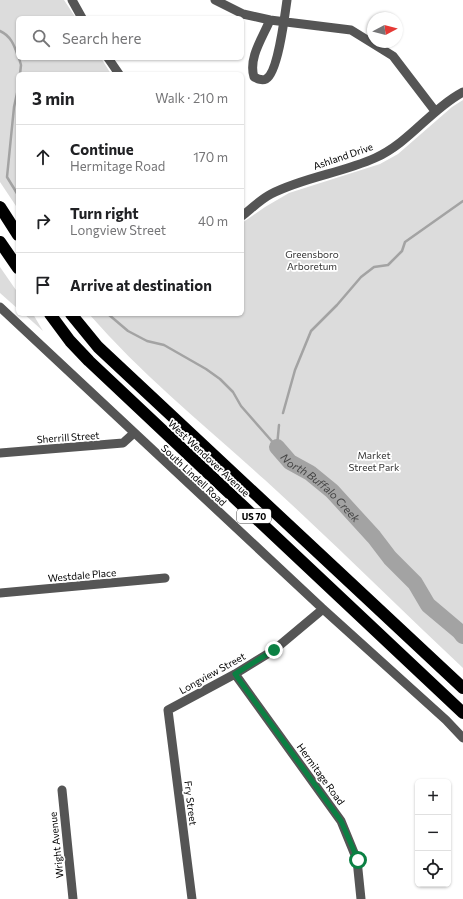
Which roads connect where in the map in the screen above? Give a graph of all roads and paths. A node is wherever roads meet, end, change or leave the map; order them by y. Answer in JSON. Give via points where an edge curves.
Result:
{"nodes":[{"id":1,"x":72,"y":0,"type":"edge"},
{"id":2,"x":215,"y":0,"type":"edge"},
{"id":3,"x":287,"y":0,"type":"edge"},
{"id":4,"x":81,"y":16,"type":"edge"},
{"id":5,"x":270,"y":20,"type":"junction"},
{"id":6,"x":285,"y":21,"type":"junction"},
{"id":7,"x":109,"y":60,"type":"edge"},
{"id":8,"x":118,"y":72,"type":"edge"},
{"id":9,"x":463,"y":92,"type":"edge"},
{"id":10,"x":435,"y":111,"type":"junction"},
{"id":11,"x":0,"y":207,"type":"edge"},
{"id":12,"x":244,"y":214,"type":"edge"},
{"id":13,"x":16,"y":232,"type":"edge"},
{"id":14,"x":0,"y":242,"type":"edge"},
{"id":15,"x":16,"y":265,"type":"edge"},
{"id":16,"x":0,"y":307,"type":"edge"},
{"id":17,"x":51,"y":316,"type":"edge"},
{"id":18,"x":73,"y":316,"type":"edge"},
{"id":19,"x":134,"y":433,"type":"junction"},
{"id":20,"x":0,"y":453,"type":"edge"},
{"id":21,"x":165,"y":578,"type":"dead end"},
{"id":22,"x":0,"y":593,"type":"edge"},
{"id":23,"x":323,"y":609,"type":"junction"},
{"id":24,"x":235,"y":674,"type":"junction"},
{"id":25,"x":463,"y":688,"type":"edge"},
{"id":26,"x":168,"y":710,"type":"joint"},
{"id":27,"x":463,"y":713,"type":"edge"},
{"id":28,"x":463,"y":738,"type":"edge"},
{"id":29,"x":62,"y":790,"type":"dead end"},
{"id":30,"x":73,"y":899,"type":"edge"},
{"id":31,"x":192,"y":899,"type":"edge"},
{"id":32,"x":361,"y":899,"type":"edge"}],
"edges":[{"from":1,"to":4,"type":"street"},
{"from":2,"to":5,"type":"street","via":[[243,14]]},
{"from":3,"to":6,"type":"street"},
{"from":5,"to":6,"type":"street"},
{"from":5,"to":6,"type":"street","via":[[253,59],[254,77],[259,80],[266,79],[271,74]]},
{"from":6,"to":10,"type":"street","via":[[351,30],[394,56]]},
{"from":7,"to":8,"type":"street"},
{"from":9,"to":10,"type":"street","name":"Ashland Drive"},
{"from":10,"to":12,"type":"street","name":"Ashland Drive","via":[[401,142],[376,158],[291,185],[270,194]]},
{"from":11,"to":13,"type":"highway"},
{"from":14,"to":15,"type":"highway"},
{"from":16,"to":19,"type":"street","name":"South Lindell Road"},
{"from":17,"to":27,"type":"highway","name":"West Wendover Avenue","number":"US 70","via":[[89,361]]},
{"from":18,"to":25,"type":"highway","name":"West Wendover Avenue","number":"US 70","via":[[109,357]]},
{"from":19,"to":20,"type":"street","name":"Sherrill Street","via":[[123,443]]},
{"from":19,"to":23,"type":"street","name":"South Lindell Road"},
{"from":21,"to":22,"type":"street","name":"Westdale Place"},
{"from":23,"to":24,"type":"street","name":"Longview Street","via":[[274,650]]},
{"from":23,"to":28,"type":"street","name":"South Lindell Road"},
{"from":24,"to":26,"type":"street","name":"Longview Street"},
{"from":24,"to":32,"type":"street","name":"Hermitage Road","via":[[341,821],[358,860]]},
{"from":26,"to":31,"type":"street","name":"Fry Street"},
{"from":29,"to":30,"type":"street","name":"Wright Avenue"}]}
